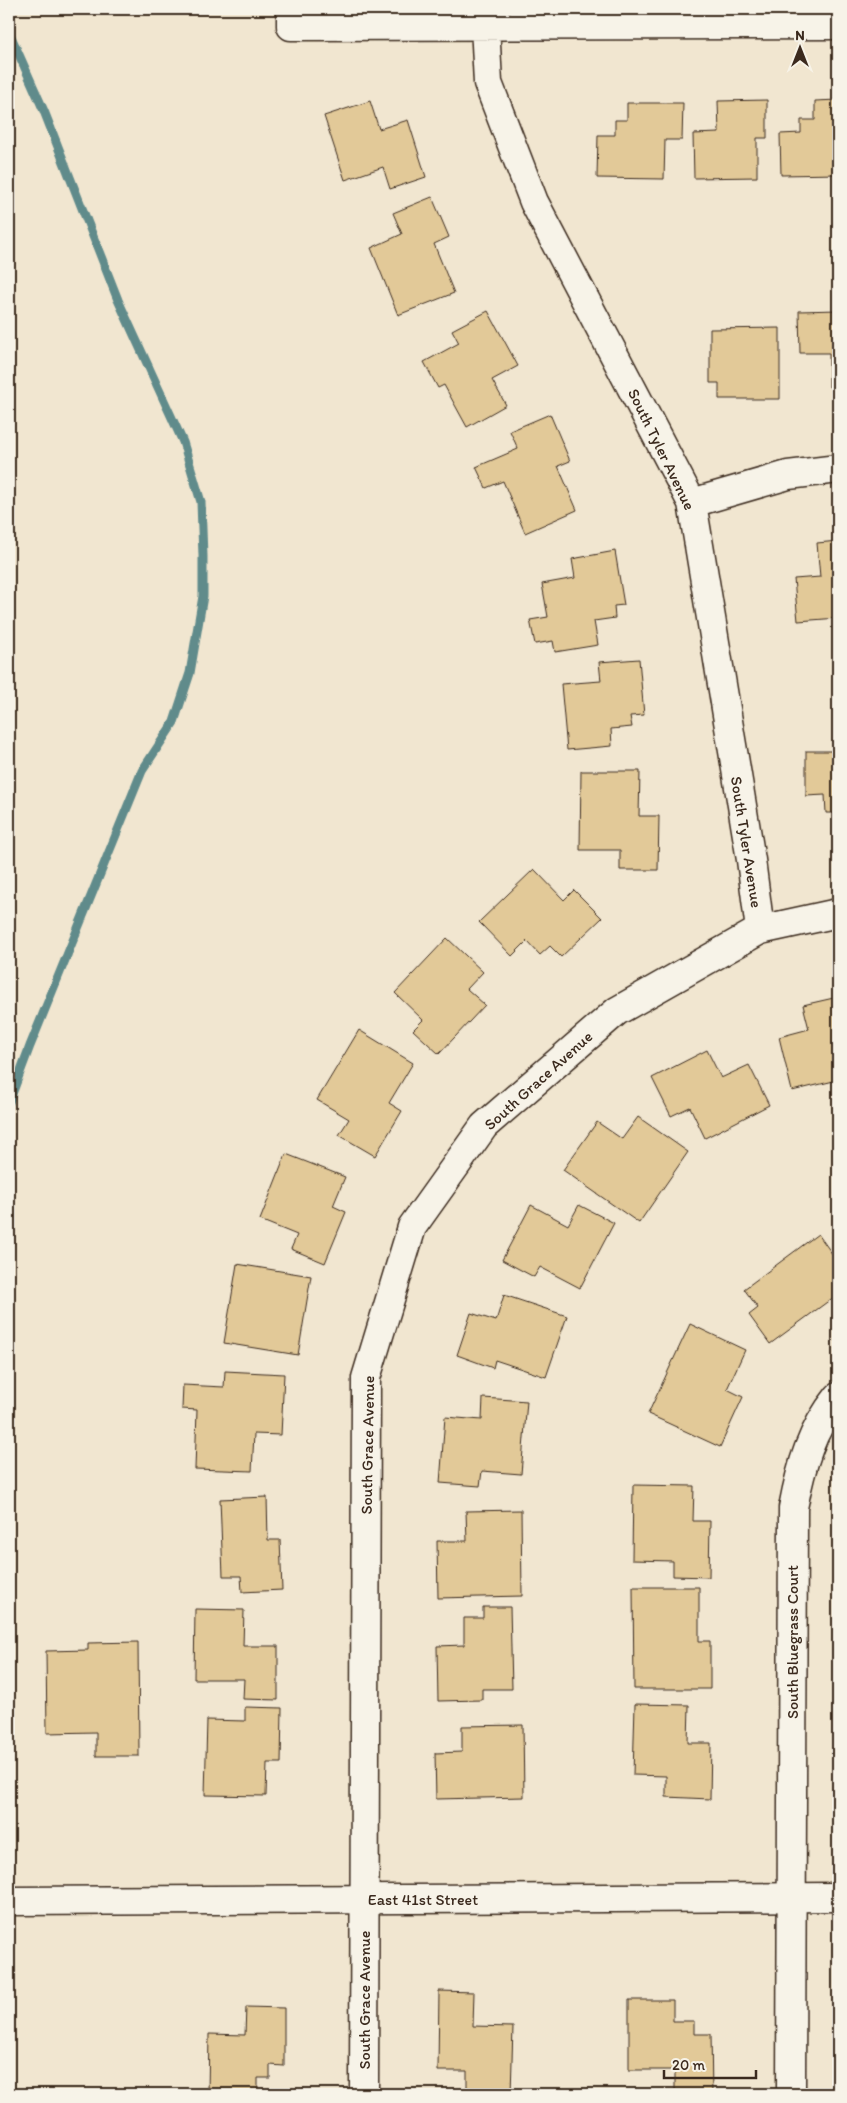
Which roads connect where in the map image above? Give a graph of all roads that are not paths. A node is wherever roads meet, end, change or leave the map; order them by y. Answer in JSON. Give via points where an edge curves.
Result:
{"nodes":[{"id":1,"x":291,"y":17,"type":"edge"},
{"id":2,"x":734,"y":17,"type":"edge"},
{"id":3,"x":484,"y":25,"type":"junction"},
{"id":4,"x":838,"y":25,"type":"edge"},
{"id":5,"x":838,"y":469,"type":"edge"},
{"id":6,"x":692,"y":503,"type":"junction"},
{"id":7,"x":838,"y":913,"type":"edge"},
{"id":8,"x":760,"y":930,"type":"junction"},
{"id":9,"x":838,"y":1397,"type":"edge"},
{"id":10,"x":838,"y":1897,"type":"edge"},
{"id":11,"x":792,"y":1898,"type":"junction"},
{"id":12,"x":363,"y":1899,"type":"junction"},
{"id":13,"x":9,"y":1901,"type":"edge"},
{"id":14,"x":364,"y":2094,"type":"edge"},
{"id":15,"x":792,"y":2094,"type":"edge"}],
"edges":[{"from":1,"to":3,"type":"street"},
{"from":2,"to":3,"type":"street"},
{"from":2,"to":4,"type":"street"},
{"from":3,"to":6,"type":"street","name":"South Tyler Avenue","via":[[488,83],[534,202]]},
{"from":5,"to":6,"type":"street","via":[[788,475]]},
{"from":6,"to":8,"type":"street","name":"South Tyler Avenue"},
{"from":7,"to":8,"type":"street","name":"South Grace Avenue"},
{"from":8,"to":12,"type":"street","name":"South Grace Avenue","via":[[617,1010],[484,1126],[412,1227],[366,1378]]},
{"from":9,"to":11,"type":"street","name":"South Bluegrass Court","via":[[810,1440],[793,1508]]},
{"from":10,"to":11,"type":"street","name":"East 41st Street"},
{"from":11,"to":12,"type":"street","name":"East 41st Street"},
{"from":11,"to":15,"type":"street","name":"South Bluegrass Court"},
{"from":12,"to":13,"type":"street","name":"East 41st Street"},
{"from":12,"to":14,"type":"street","name":"South Grace Avenue"}]}
